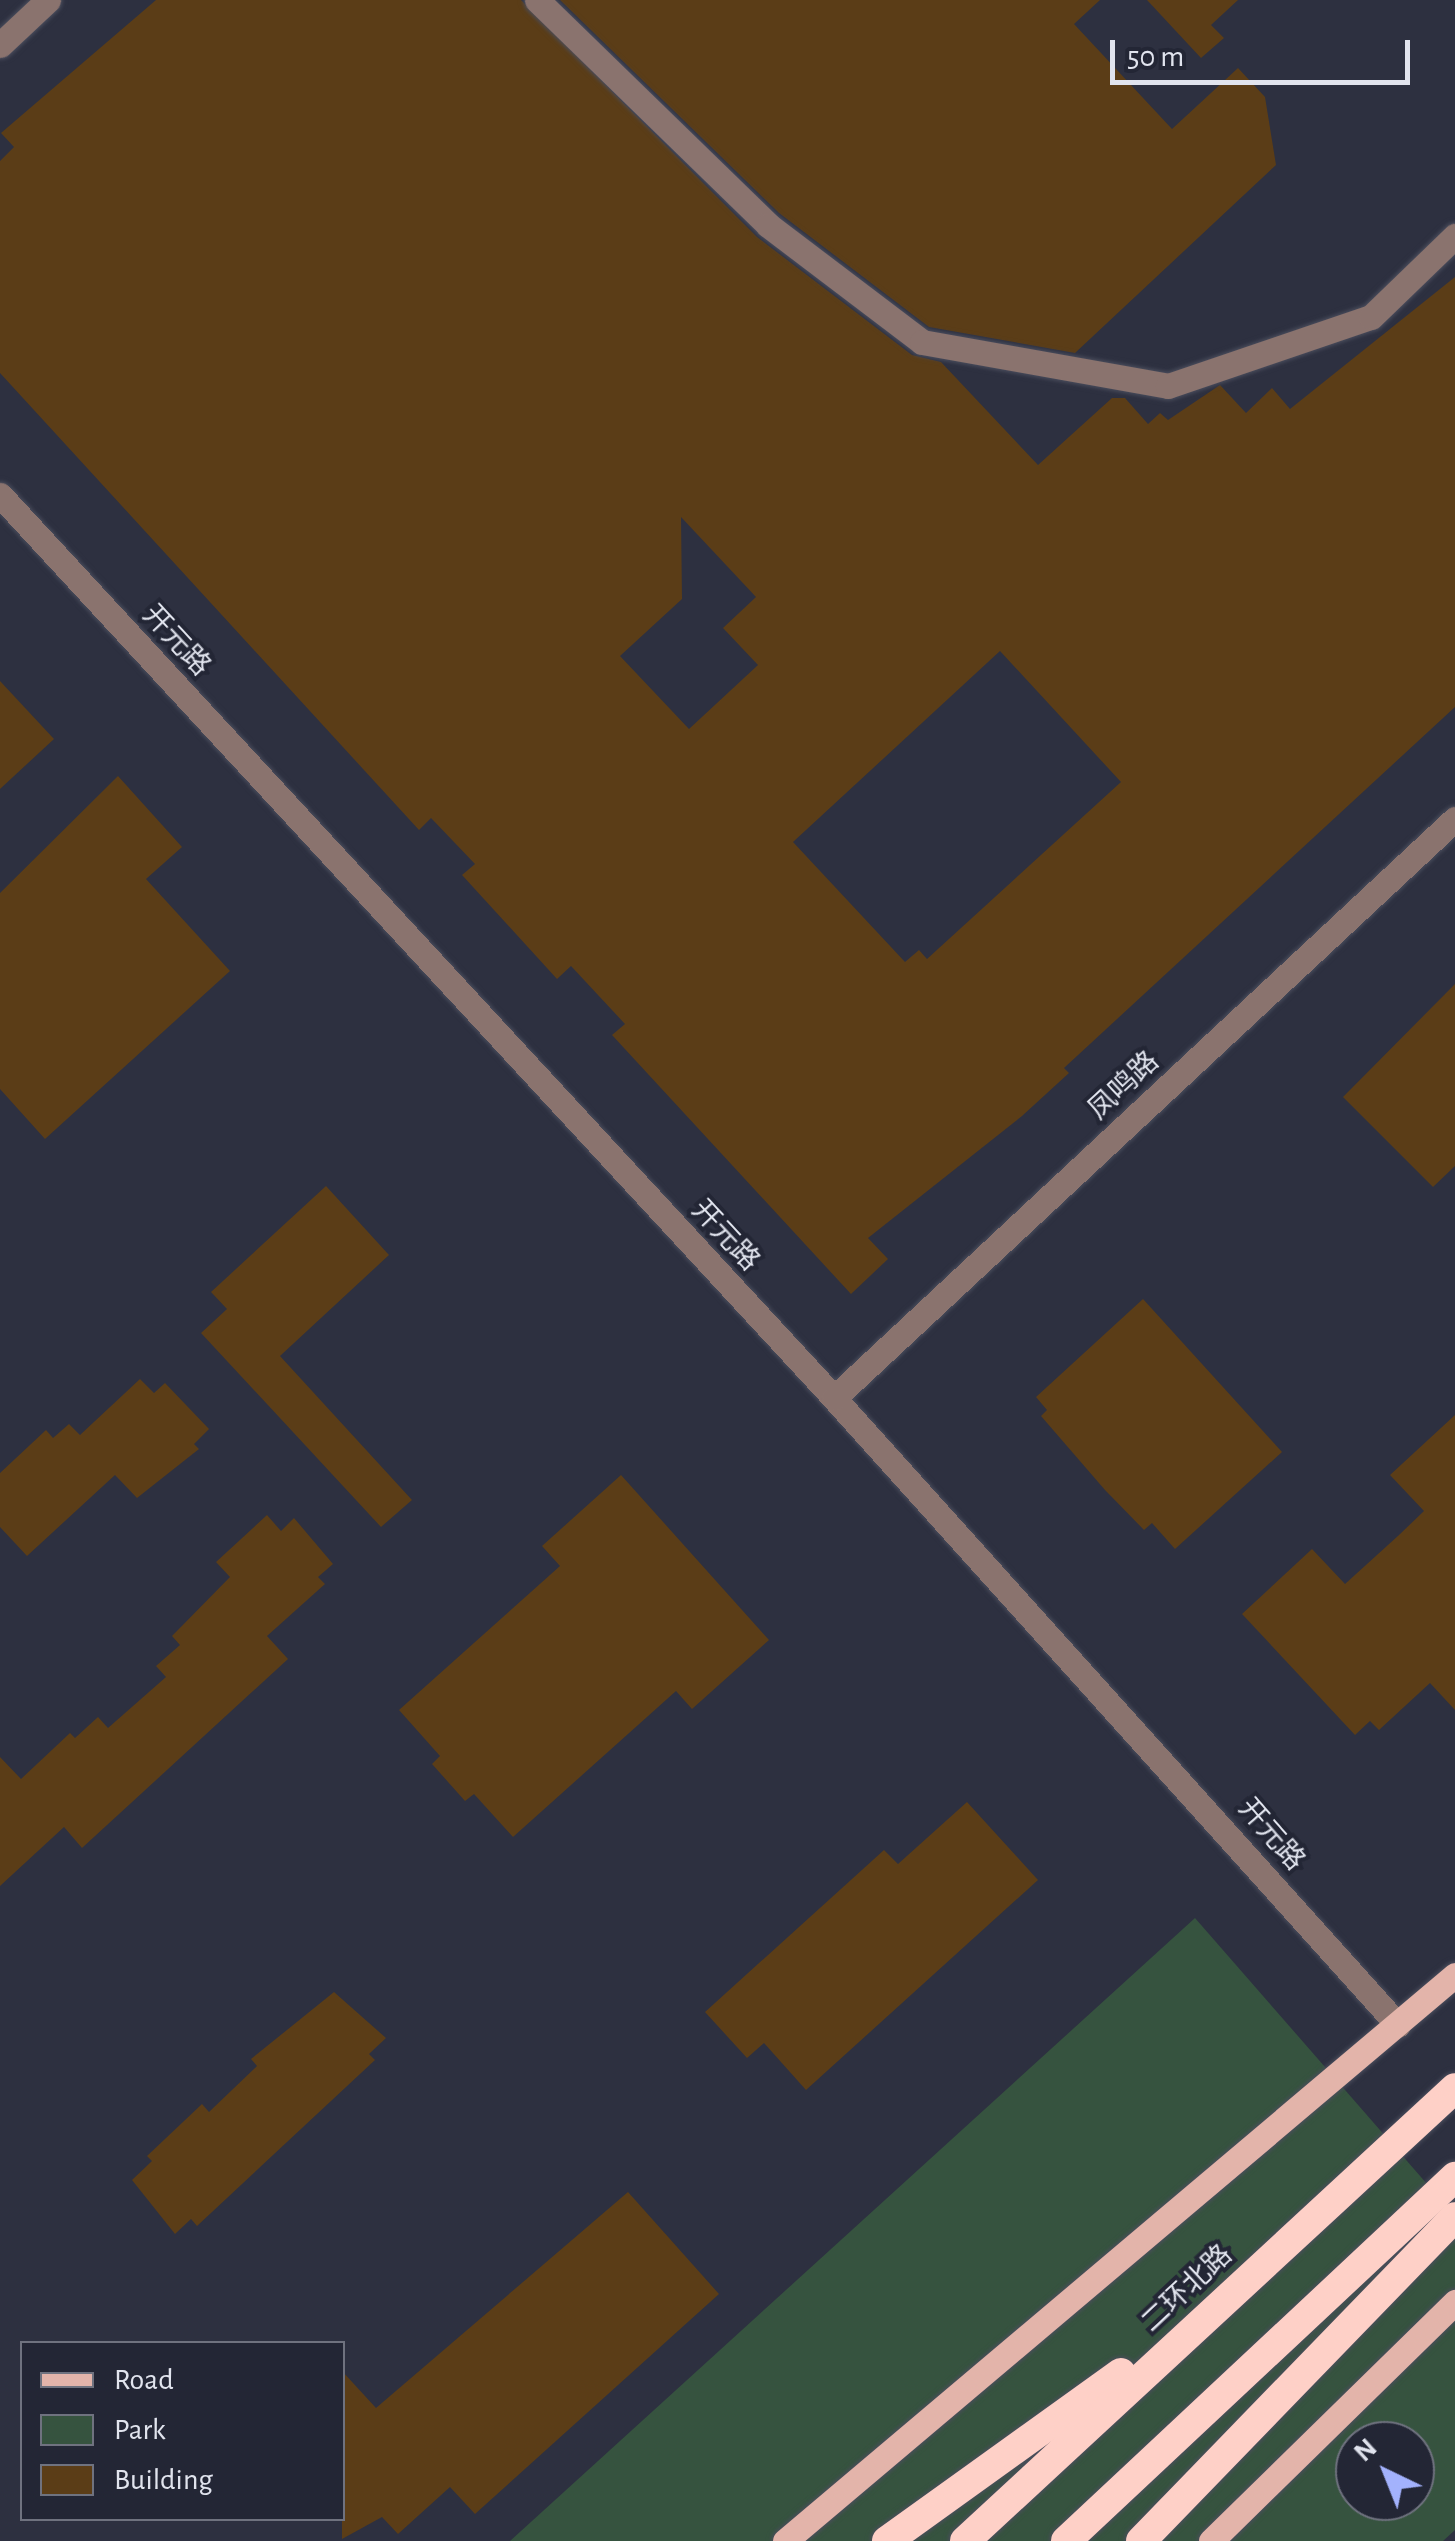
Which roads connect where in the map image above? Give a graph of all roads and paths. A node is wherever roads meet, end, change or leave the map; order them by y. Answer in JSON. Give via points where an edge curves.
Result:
{"nodes":[{"id":1,"x":48,"y":0,"type":"edge"},
{"id":2,"x":538,"y":0,"type":"edge"},
{"id":3,"x":0,"y":46,"type":"edge"},
{"id":4,"x":1455,"y":236,"type":"edge"},
{"id":5,"x":0,"y":495,"type":"edge"},
{"id":6,"x":1455,"y":819,"type":"edge"},
{"id":7,"x":834,"y":1398,"type":"junction"},
{"id":8,"x":1455,"y":1975,"type":"edge"},
{"id":9,"x":1398,"y":2025,"type":"junction"},
{"id":10,"x":1455,"y":2088,"type":"edge"},
{"id":11,"x":1455,"y":2176,"type":"edge"},
{"id":12,"x":1455,"y":2217,"type":"edge"},
{"id":13,"x":1444,"y":2243,"type":"edge"},
{"id":14,"x":1455,"y":2302,"type":"edge"},
{"id":15,"x":1218,"y":2304,"type":"junction"},
{"id":16,"x":785,"y":2541,"type":"edge"},
{"id":17,"x":887,"y":2541,"type":"edge"},
{"id":18,"x":965,"y":2541,"type":"edge"},
{"id":19,"x":1066,"y":2541,"type":"edge"},
{"id":20,"x":1142,"y":2541,"type":"edge"},
{"id":21,"x":1211,"y":2541,"type":"edge"}],
"edges":[{"from":1,"to":3,"type":"street"},
{"from":2,"to":4,"type":"street","via":[[768,225],[922,342],[1168,386],[1371,317]]},
{"from":5,"to":7,"type":"street","name":"开元路"},
{"from":6,"to":7,"type":"street","name":"凤鸣路"},
{"from":7,"to":9,"type":"street","name":"开元路"},
{"from":8,"to":9,"type":"main road"},
{"from":9,"to":16,"type":"main road"},
{"from":10,"to":15,"type":"highway","name":"二环北路"},
{"from":11,"to":19,"type":"highway"},
{"from":12,"to":13,"type":"highway"},
{"from":13,"to":20,"type":"highway","via":[[1334,2337]]},
{"from":14,"to":21,"type":"main road"},
{"from":15,"to":17,"type":"highway"},
{"from":15,"to":18,"type":"highway","name":"二环北路"}]}
